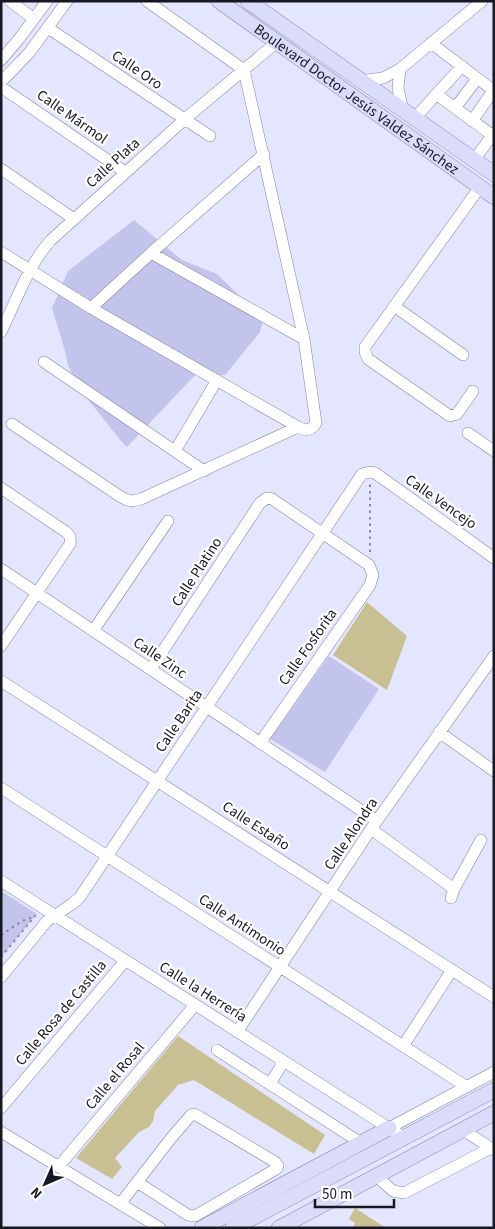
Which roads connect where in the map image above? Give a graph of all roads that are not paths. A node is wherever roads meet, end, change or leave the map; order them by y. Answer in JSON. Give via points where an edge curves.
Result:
{"nodes":[{"id":1,"x":10,"y":1,"type":"edge"},
{"id":2,"x":47,"y":1,"type":"edge"},
{"id":3,"x":67,"y":1,"type":"edge"},
{"id":4,"x":148,"y":1,"type":"edge"},
{"id":5,"x":219,"y":1,"type":"edge"},
{"id":6,"x":248,"y":1,"type":"edge"},
{"id":7,"x":482,"y":1,"type":"edge"},
{"id":8,"x":34,"y":19,"type":"junction"},
{"id":9,"x":48,"y":28,"type":"junction"},
{"id":10,"x":277,"y":42,"type":"junction"},
{"id":11,"x":431,"y":43,"type":"junction"},
{"id":12,"x":1,"y":60,"type":"edge"},
{"id":13,"x":462,"y":66,"type":"junction"},
{"id":14,"x":400,"y":69,"type":"junction"},
{"id":15,"x":244,"y":70,"type":"junction"},
{"id":16,"x":477,"y":78,"type":"junction"},
{"id":17,"x":360,"y":81,"type":"junction"},
{"id":18,"x":1,"y":82,"type":"edge"},
{"id":19,"x":1,"y":87,"type":"edge"},
{"id":20,"x":494,"y":91,"type":"edge"},
{"id":21,"x":436,"y":94,"type":"junction"},
{"id":22,"x":455,"y":108,"type":"junction"},
{"id":23,"x":409,"y":115,"type":"junction"},
{"id":24,"x":185,"y":119,"type":"junction"},
{"id":25,"x":472,"y":120,"type":"junction"},
{"id":26,"x":493,"y":134,"type":"edge"},
{"id":27,"x":210,"y":136,"type":"dead end"},
{"id":28,"x":264,"y":154,"type":"junction"},
{"id":29,"x":474,"y":160,"type":"junction"},
{"id":30,"x":1,"y":169,"type":"edge"},
{"id":31,"x":126,"y":172,"type":"junction"},
{"id":32,"x":494,"y":174,"type":"edge"},
{"id":33,"x":480,"y":187,"type":"junction"},
{"id":34,"x":494,"y":197,"type":"edge"},
{"id":35,"x":74,"y":219,"type":"junction"},
{"id":36,"x":1,"y":252,"type":"edge"},
{"id":37,"x":151,"y":253,"type":"junction"},
{"id":38,"x":35,"y":274,"type":"junction"},
{"id":39,"x":394,"y":306,"type":"junction"},
{"id":40,"x":91,"y":308,"type":"junction"},
{"id":41,"x":1,"y":332,"type":"edge"},
{"id":42,"x":304,"y":339,"type":"junction"},
{"id":43,"x":463,"y":354,"type":"dead end"},
{"id":44,"x":44,"y":362,"type":"dead end"},
{"id":45,"x":216,"y":380,"type":"junction"},
{"id":46,"x":473,"y":391,"type":"dead end"},
{"id":47,"x":12,"y":424,"type":"dead end"},
{"id":48,"x":298,"y":427,"type":"junction"},
{"id":49,"x":468,"y":433,"type":"dead end"},
{"id":50,"x":175,"y":451,"type":"junction"},
{"id":51,"x":494,"y":451,"type":"edge"},
{"id":52,"x":204,"y":470,"type":"junction"},
{"id":53,"x":370,"y":472,"type":"joint"},
{"id":54,"x":1,"y":488,"type":"edge"},
{"id":55,"x":168,"y":520,"type":"dead end"},
{"id":56,"x":323,"y":532,"type":"junction"},
{"id":57,"x":494,"y":558,"type":"edge"},
{"id":58,"x":1,"y":569,"type":"edge"},
{"id":59,"x":37,"y":593,"type":"junction"},
{"id":60,"x":93,"y":631,"type":"junction"},
{"id":61,"x":1,"y":646,"type":"edge"},
{"id":62,"x":492,"y":662,"type":"edge"},
{"id":63,"x":151,"y":670,"type":"junction"},
{"id":64,"x":1,"y":681,"type":"edge"},
{"id":65,"x":206,"y":707,"type":"junction"},
{"id":66,"x":439,"y":732,"type":"junction"},
{"id":67,"x":260,"y":743,"type":"junction"},
{"id":68,"x":494,"y":771,"type":"edge"},
{"id":69,"x":157,"y":781,"type":"junction"},
{"id":70,"x":1,"y":788,"type":"edge"},
{"id":71,"x":374,"y":825,"type":"junction"},
{"id":72,"x":481,"y":840,"type":"dead end"},
{"id":73,"x":107,"y":856,"type":"junction"},
{"id":74,"x":1,"y":881,"type":"edge"},
{"id":75,"x":329,"y":892,"type":"junction"},
{"id":76,"x":54,"y":915,"type":"junction"},
{"id":77,"x":125,"y":961,"type":"junction"},
{"id":78,"x":280,"y":967,"type":"junction"},
{"id":79,"x":452,"y":970,"type":"junction"},
{"id":80,"x":1,"y":977,"type":"edge"},
{"id":81,"x":494,"y":997,"type":"edge"},
{"id":82,"x":195,"y":1005,"type":"junction"},
{"id":83,"x":237,"y":1032,"type":"junction"},
{"id":84,"x":403,"y":1046,"type":"junction"},
{"id":85,"x":217,"y":1050,"type":"dead end"},
{"id":86,"x":284,"y":1061,"type":"junction"},
{"id":87,"x":494,"y":1072,"type":"edge"},
{"id":88,"x":270,"y":1084,"type":"junction"},
{"id":89,"x":467,"y":1087,"type":"junction"},
{"id":90,"x":494,"y":1090,"type":"edge"},
{"id":91,"x":1,"y":1108,"type":"edge"},
{"id":92,"x":494,"y":1113,"type":"edge"},
{"id":93,"x":389,"y":1128,"type":"junction"},
{"id":94,"x":463,"y":1130,"type":"junction"},
{"id":95,"x":1,"y":1132,"type":"edge"},
{"id":96,"x":403,"y":1138,"type":"junction"},
{"id":97,"x":361,"y":1143,"type":"junction"},
{"id":98,"x":492,"y":1149,"type":"edge"},
{"id":99,"x":59,"y":1166,"type":"junction"},
{"id":100,"x":376,"y":1176,"type":"junction"},
{"id":101,"x":137,"y":1182,"type":"junction"},
{"id":102,"x":248,"y":1186,"type":"junction"},
{"id":103,"x":263,"y":1196,"type":"junction"},
{"id":104,"x":120,"y":1204,"type":"junction"},
{"id":105,"x":160,"y":1228,"type":"edge"},
{"id":106,"x":202,"y":1228,"type":"edge"},
{"id":107,"x":233,"y":1228,"type":"edge"},
{"id":108,"x":279,"y":1228,"type":"edge"}],
"edges":[{"from":1,"to":8,"type":"street"},
{"from":2,"to":8,"type":"street"},
{"from":3,"to":9,"type":"street"},
{"from":4,"to":15,"type":"street"},
{"from":5,"to":10,"type":"main road","name":"Boulevard Doctor Jesús Valdez Sánchez"},
{"from":6,"to":17,"type":"main road","name":"Boulevard Doctor Jesús Valdez Sánchez"},
{"from":7,"to":11,"type":"street"},
{"from":8,"to":12,"type":"street"},
{"from":9,"to":18,"type":"street"},
{"from":9,"to":24,"type":"street","name":"Calle Oro"},
{"from":10,"to":15,"type":"street","name":"Calle Plata"},
{"from":10,"to":33,"type":"main road","name":"Boulevard Doctor Jesús Valdez Sánchez"},
{"from":11,"to":13,"type":"street"},
{"from":11,"to":14,"type":"street"},
{"from":13,"to":16,"type":"street"},
{"from":13,"to":21,"type":"street"},
{"from":14,"to":17,"type":"street","via":[[383,78]]},
{"from":14,"to":23,"type":"street","via":[[398,88]]},
{"from":15,"to":24,"type":"street","name":"Calle Plata"},
{"from":15,"to":28,"type":"street"},
{"from":16,"to":20,"type":"street"},
{"from":16,"to":22,"type":"street"},
{"from":17,"to":23,"type":"main road","name":"Boulevard Doctor Jesús Valdez Sánchez"},
{"from":19,"to":31,"type":"street","name":"Calle Mármol"},
{"from":20,"to":25,"type":"street"},
{"from":21,"to":22,"type":"street"},
{"from":21,"to":23,"type":"street"},
{"from":22,"to":25,"type":"street"},
{"from":23,"to":29,"type":"main road","name":"Boulevard Doctor Jesús Valdez Sánchez"},
{"from":24,"to":27,"type":"street","name":"Calle Oro"},
{"from":24,"to":31,"type":"street","name":"Calle Plata"},
{"from":25,"to":26,"type":"street"},
{"from":26,"to":29,"type":"street"},
{"from":28,"to":37,"type":"street"},
{"from":28,"to":42,"type":"street"},
{"from":29,"to":32,"type":"main road","name":"Boulevard Doctor Jesús Valdez Sánchez"},
{"from":30,"to":35,"type":"street"},
{"from":31,"to":35,"type":"street","name":"Calle Plata"},
{"from":33,"to":34,"type":"main road","name":"Boulevard Doctor Jesús Valdez Sánchez"},
{"from":33,"to":39,"type":"street"},
{"from":35,"to":38,"type":"street","name":"Calle Plata","via":[[44,247],[35,261]]},
{"from":36,"to":38,"type":"street"},
{"from":37,"to":40,"type":"street"},
{"from":37,"to":42,"type":"street"},
{"from":38,"to":40,"type":"street"},
{"from":38,"to":41,"type":"street","name":"Calle Plata"},
{"from":39,"to":43,"type":"street"},
{"from":39,"to":46,"type":"street","via":[[365,347],[368,359],[450,416],[456,414]]},
{"from":40,"to":45,"type":"street"},
{"from":42,"to":48,"type":"street","via":[[316,423],[309,430]]},
{"from":44,"to":50,"type":"street"},
{"from":45,"to":48,"type":"street"},
{"from":45,"to":50,"type":"street"},
{"from":47,"to":52,"type":"street","via":[[127,500],[137,501]]},
{"from":48,"to":52,"type":"street"},
{"from":49,"to":51,"type":"street"},
{"from":50,"to":52,"type":"street"},
{"from":53,"to":56,"type":"street","name":"Calle Barita","via":[[360,477]]},
{"from":53,"to":57,"type":"street","name":"Calle Vencejo"},
{"from":54,"to":59,"type":"street","via":[[69,534],[70,544]]},
{"from":55,"to":60,"type":"street"},
{"from":56,"to":63,"type":"street","name":"Calle Platino","via":[[272,499],[267,498],[260,503]]},
{"from":56,"to":65,"type":"street","name":"Calle Barita"},
{"from":56,"to":67,"type":"street","name":"Calle Fosforita","via":[[370,565],[370,585]]},
{"from":58,"to":59,"type":"street","name":"Calle Zinc"},
{"from":59,"to":60,"type":"street","name":"Calle Zinc"},
{"from":59,"to":61,"type":"street"},
{"from":60,"to":63,"type":"street","name":"Calle Zinc"},
{"from":62,"to":66,"type":"street","name":"Calle Alondra"},
{"from":63,"to":65,"type":"street","name":"Calle Zinc"},
{"from":64,"to":69,"type":"street","name":"Calle Estaño"},
{"from":65,"to":67,"type":"street","name":"Calle Zinc"},
{"from":65,"to":69,"type":"street","name":"Calle Barita"},
{"from":66,"to":68,"type":"street"},
{"from":66,"to":71,"type":"street","name":"Calle Alondra"},
{"from":67,"to":71,"type":"street","name":"Calle Zinc"},
{"from":69,"to":73,"type":"street","name":"Calle Barita"},
{"from":69,"to":75,"type":"street","name":"Calle Estaño"},
{"from":70,"to":73,"type":"street","name":"Calle Antimonio"},
{"from":71,"to":72,"type":"street","name":"Calle Zinc","via":[[452,893]]},
{"from":71,"to":75,"type":"street","name":"Calle Alondra"},
{"from":73,"to":76,"type":"street","name":"Calle Barita","via":[[80,897]]},
{"from":73,"to":78,"type":"street","name":"Calle Antimonio"},
{"from":74,"to":76,"type":"street","name":"Calle la Herrería"},
{"from":75,"to":78,"type":"street","name":"Calle Alondra"},
{"from":75,"to":79,"type":"street","name":"Calle Estaño"},
{"from":76,"to":77,"type":"street","name":"Calle la Herrería"},
{"from":76,"to":80,"type":"street","name":"Calle Barita"},
{"from":77,"to":82,"type":"street","name":"Calle la Herrería"},
{"from":77,"to":91,"type":"street","name":"Calle Rosa de Castilla"},
{"from":78,"to":83,"type":"street","name":"Calle Alondra"},
{"from":78,"to":84,"type":"street","name":"Calle Antimonio"},
{"from":79,"to":81,"type":"street","name":"Calle Estaño"},
{"from":79,"to":84,"type":"street"},
{"from":82,"to":83,"type":"street","name":"Calle la Herrería"},
{"from":82,"to":99,"type":"street","name":"Calle el Rosal"},
{"from":83,"to":86,"type":"street","name":"Calle la Herrería"},
{"from":84,"to":89,"type":"street","name":"Calle Antimonio"},
{"from":85,"to":88,"type":"street"},
{"from":86,"to":88,"type":"street"},
{"from":86,"to":93,"type":"street","name":"Calle la Herrería"},
{"from":87,"to":89,"type":"street"},
{"from":88,"to":97,"type":"street"},
{"from":89,"to":93,"type":"street"},
{"from":90,"to":96,"type":"main road"},
{"from":92,"to":94,"type":"main road"},
{"from":93,"to":96,"type":"street","name":"Calle la Herrería"},
{"from":93,"to":97,"type":"main road"},
{"from":94,"to":98,"type":"street"},
{"from":94,"to":100,"type":"main road"},
{"from":95,"to":99,"type":"street"},
{"from":96,"to":107,"type":"main road"},
{"from":97,"to":103,"type":"main road"},
{"from":98,"to":100,"type":"street","via":[[404,1193],[393,1191]]},
{"from":99,"to":104,"type":"street"},
{"from":100,"to":108,"type":"main road"},
{"from":101,"to":102,"type":"street","via":[[184,1214],[192,1216]]},
{"from":101,"to":102,"type":"street","via":[[194,1114],[277,1164],[276,1170]]},
{"from":101,"to":104,"type":"street"},
{"from":102,"to":103,"type":"street"},
{"from":103,"to":106,"type":"main road"},
{"from":104,"to":105,"type":"street"}]}
